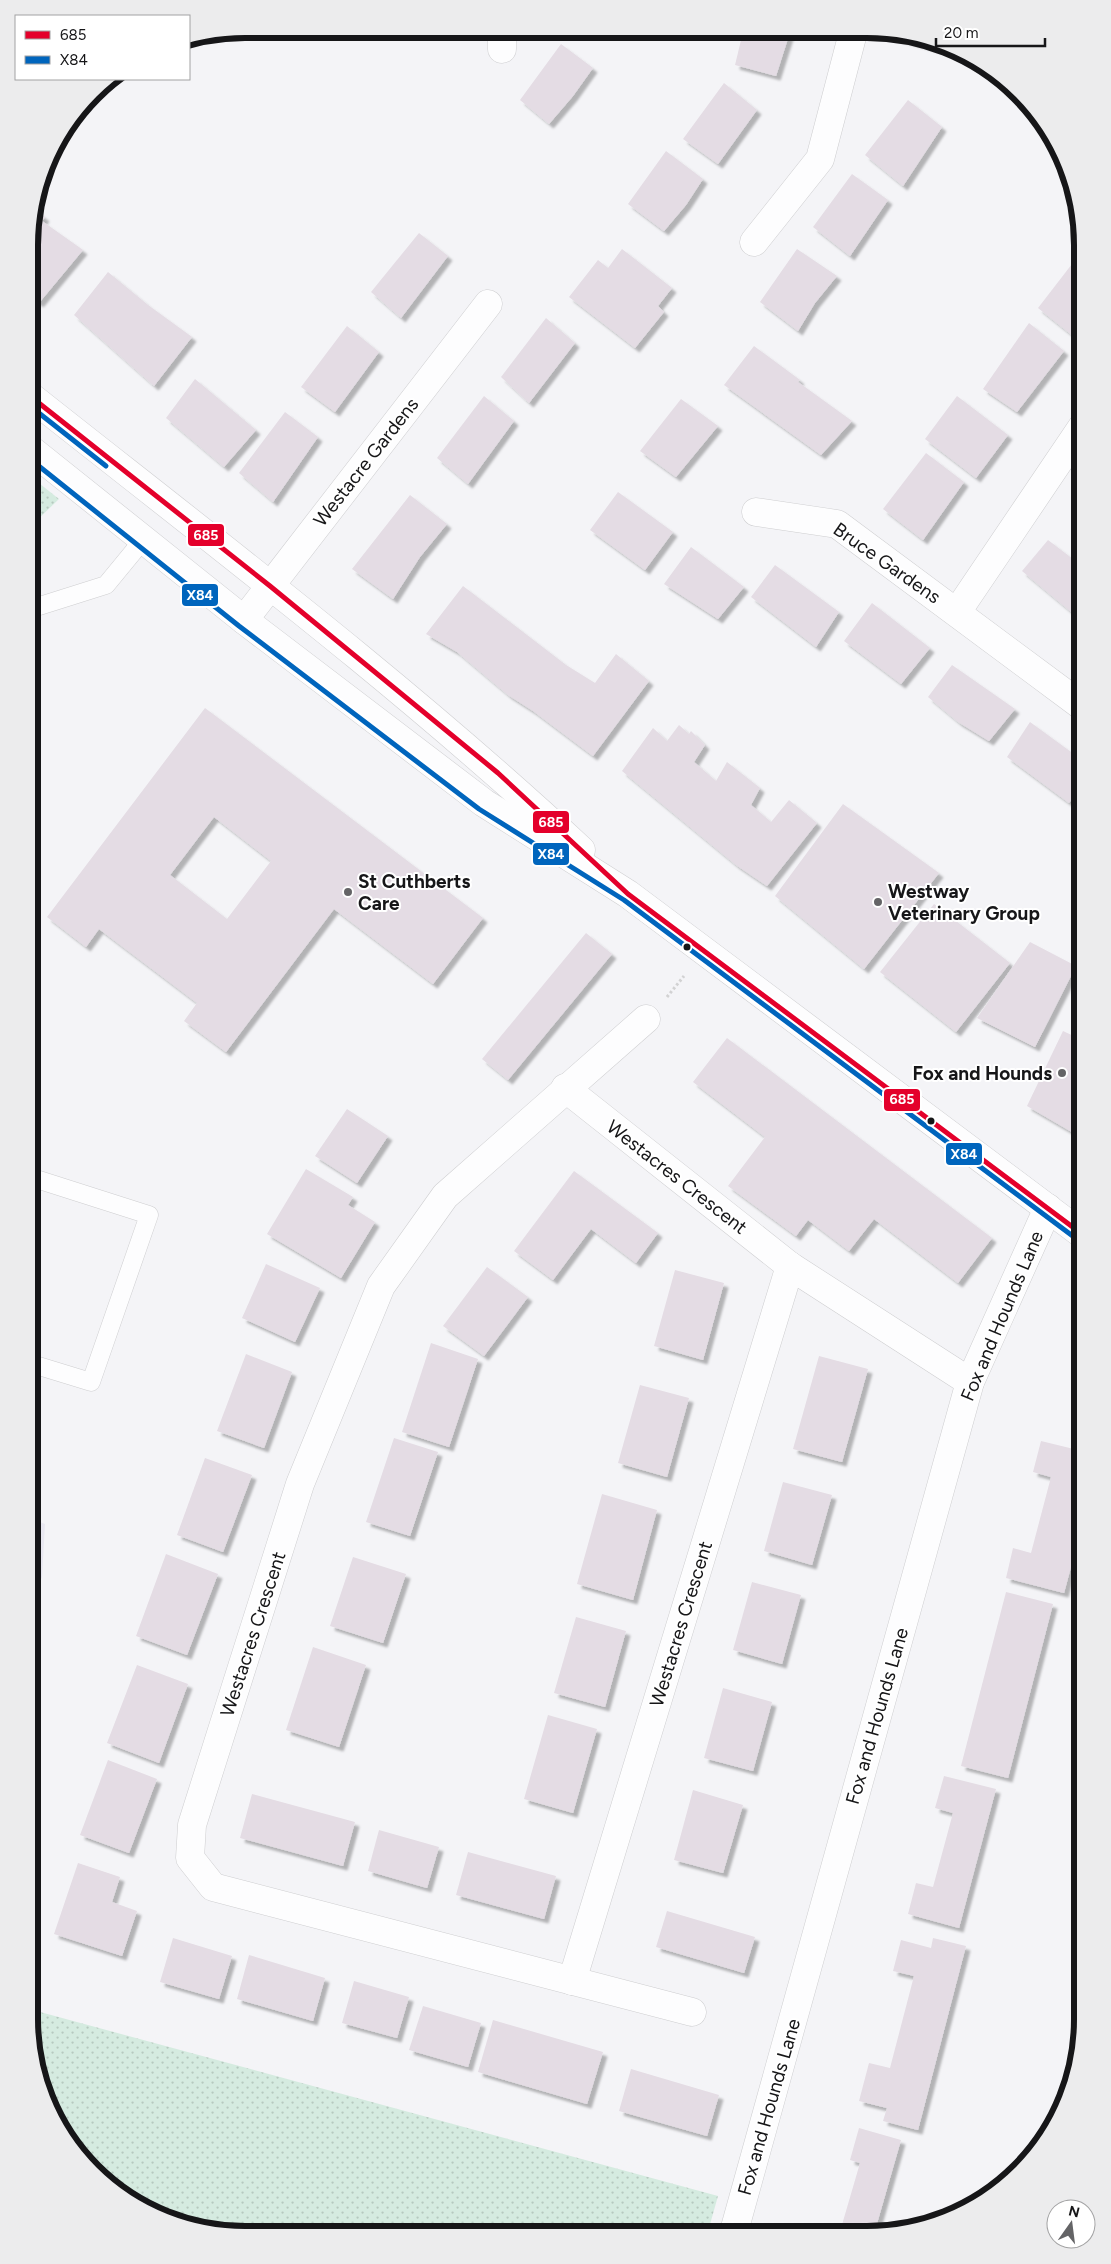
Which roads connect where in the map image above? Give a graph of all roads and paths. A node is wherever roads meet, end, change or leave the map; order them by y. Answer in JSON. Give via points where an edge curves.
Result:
{"nodes":[{"id":1,"x":851,"y":38,"type":"edge"},
{"id":2,"x":754,"y":242,"type":"dead end"},
{"id":3,"x":488,"y":304,"type":"dead end"},
{"id":4,"x":38,"y":402,"type":"edge"},
{"id":5,"x":1074,"y":439,"type":"edge"},
{"id":6,"x":38,"y":455,"type":"edge"},
{"id":7,"x":756,"y":512,"type":"dead end"},
{"id":8,"x":143,"y":540,"type":"junction"},
{"id":9,"x":270,"y":586,"type":"junction"},
{"id":10,"x":38,"y":607,"type":"edge"},
{"id":11,"x":957,"y":612,"type":"junction"},
{"id":12,"x":244,"y":620,"type":"junction"},
{"id":13,"x":1074,"y":700,"type":"edge"},
{"id":14,"x":628,"y":894,"type":"junction"},
{"id":15,"x":704,"y":950,"type":"junction"},
{"id":16,"x":646,"y":1019,"type":"joint"},
{"id":17,"x":565,"y":1088,"type":"junction"},
{"id":18,"x":38,"y":1180,"type":"edge"},
{"id":19,"x":1048,"y":1208,"type":"junction"},
{"id":20,"x":1074,"y":1228,"type":"edge"},
{"id":21,"x":790,"y":1266,"type":"junction"},
{"id":22,"x":38,"y":1366,"type":"edge"},
{"id":23,"x":970,"y":1382,"type":"junction"},
{"id":24,"x":572,"y":1981,"type":"junction"},
{"id":25,"x":692,"y":2012,"type":"dead end"},
{"id":26,"x":736,"y":2226,"type":"edge"}],
"edges":[{"from":1,"to":2,"type":"street","via":[[820,159]]},
{"from":3,"to":9,"type":"street","name":"Westacre Gardens"},
{"from":4,"to":9,"type":"street"},
{"from":5,"to":11,"type":"street","name":"Bruce Gardens"},
{"from":6,"to":8,"type":"street"},
{"from":7,"to":11,"type":"street","name":"Bruce Gardens","via":[[837,524]]},
{"from":8,"to":10,"type":"lane","via":[[106,585]]},
{"from":8,"to":12,"type":"street"},
{"from":9,"to":12,"type":"street","name":"Westacre Gardens"},
{"from":9,"to":14,"type":"street","via":[[498,773]]},
{"from":11,"to":13,"type":"street","name":"Bruce Gardens"},
{"from":12,"to":14,"type":"street","via":[[484,803]]},
{"from":14,"to":15,"type":"street"},
{"from":15,"to":16,"type":"path"},
{"from":15,"to":19,"type":"street"},
{"from":16,"to":17,"type":"street","name":"Westacres Crescent"},
{"from":17,"to":21,"type":"street","name":"Westacres Crescent"},
{"from":17,"to":24,"type":"street","name":"Westacres Crescent","via":[[444,1196],[381,1286],[300,1484],[192,1825],[190,1858],[213,1887]]},
{"from":18,"to":22,"type":"lane","via":[[149,1215],[91,1382]]},
{"from":19,"to":20,"type":"street"},
{"from":19,"to":23,"type":"street","name":"Fox and Hounds Lane"},
{"from":21,"to":23,"type":"street","name":"Westacres Crescent"},
{"from":21,"to":24,"type":"street","name":"Westacres Crescent"},
{"from":23,"to":26,"type":"street","name":"Fox and Hounds Lane"},
{"from":24,"to":25,"type":"street","name":"Westacres Crescent"}]}
